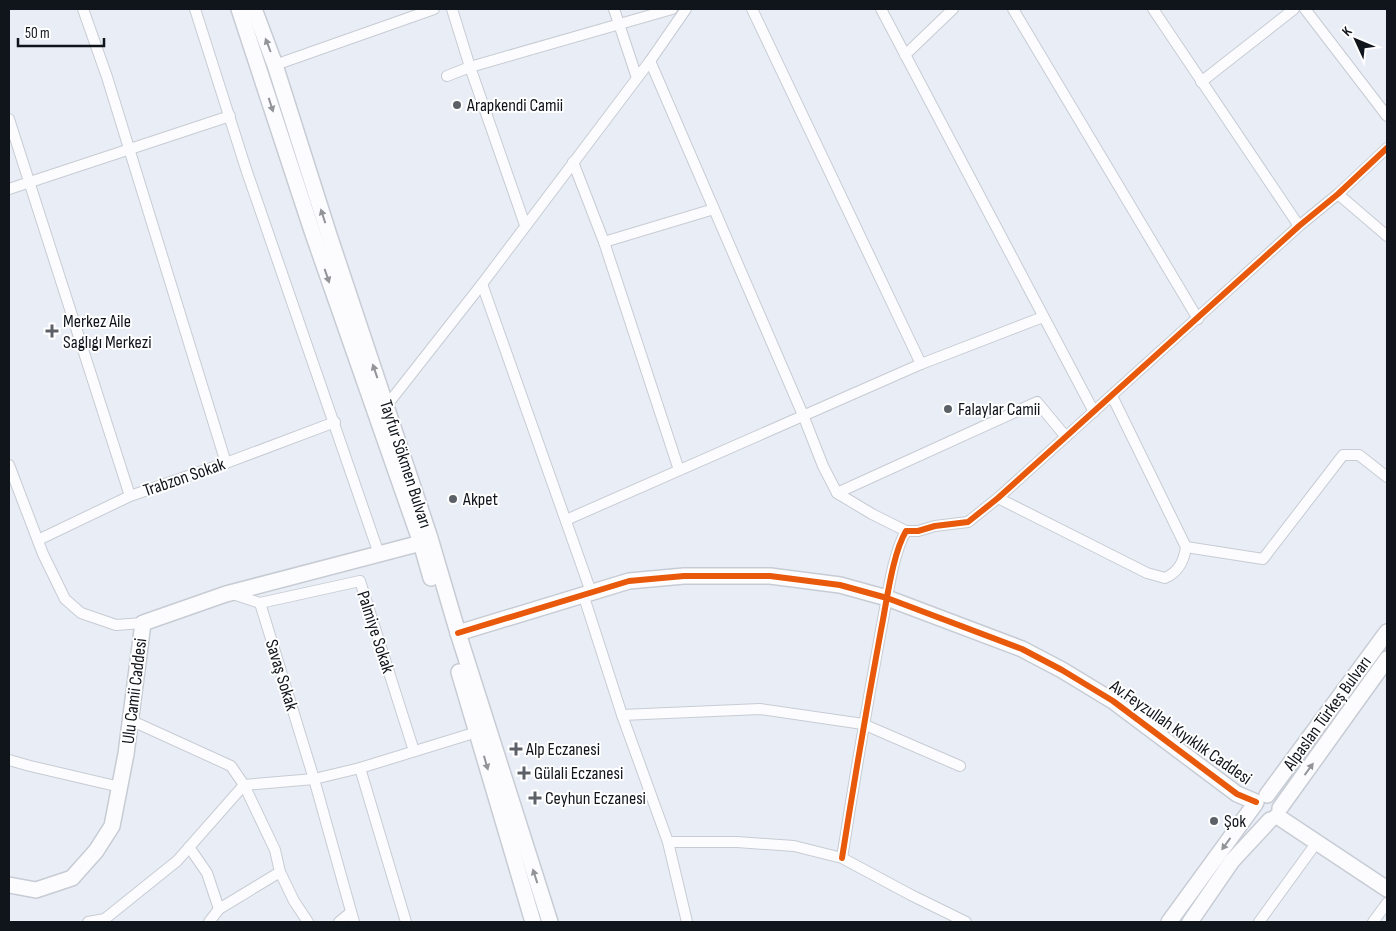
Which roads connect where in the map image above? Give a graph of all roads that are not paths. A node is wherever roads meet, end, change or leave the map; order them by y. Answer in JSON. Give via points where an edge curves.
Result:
{"nodes":[{"id":1,"x":83,"y":9,"type":"edge"},
{"id":2,"x":195,"y":9,"type":"edge"},
{"id":3,"x":239,"y":9,"type":"edge"},
{"id":4,"x":254,"y":9,"type":"edge"},
{"id":5,"x":434,"y":9,"type":"edge"},
{"id":6,"x":452,"y":9,"type":"edge"},
{"id":7,"x":614,"y":9,"type":"edge"},
{"id":8,"x":672,"y":9,"type":"edge"},
{"id":9,"x":686,"y":9,"type":"edge"},
{"id":10,"x":752,"y":9,"type":"edge"},
{"id":11,"x":881,"y":9,"type":"edge"},
{"id":12,"x":953,"y":9,"type":"edge"},
{"id":13,"x":1013,"y":9,"type":"edge"},
{"id":14,"x":1153,"y":9,"type":"edge"},
{"id":15,"x":1294,"y":9,"type":"edge"},
{"id":16,"x":1305,"y":9,"type":"edge"},
{"id":17,"x":619,"y":24,"type":"junction"},
{"id":18,"x":905,"y":55,"type":"junction"},
{"id":19,"x":650,"y":61,"type":"junction"},
{"id":20,"x":275,"y":65,"type":"junction"},
{"id":21,"x":470,"y":67,"type":"junction"},
{"id":22,"x":447,"y":76,"type":"dead end"},
{"id":23,"x":637,"y":78,"type":"junction"},
{"id":24,"x":1201,"y":82,"type":"junction"},
{"id":25,"x":230,"y":116,"type":"junction"},
{"id":26,"x":1387,"y":116,"type":"edge"},
{"id":27,"x":9,"y":119,"type":"edge"},
{"id":28,"x":1387,"y":148,"type":"edge"},
{"id":29,"x":129,"y":149,"type":"junction"},
{"id":30,"x":574,"y":162,"type":"junction"},
{"id":31,"x":30,"y":182,"type":"junction"},
{"id":32,"x":9,"y":189,"type":"edge"},
{"id":33,"x":1338,"y":194,"type":"junction"},
{"id":34,"x":714,"y":209,"type":"junction"},
{"id":35,"x":525,"y":225,"type":"junction"},
{"id":36,"x":1300,"y":226,"type":"junction"},
{"id":37,"x":1387,"y":236,"type":"edge"},
{"id":38,"x":604,"y":242,"type":"junction"},
{"id":39,"x":482,"y":284,"type":"junction"},
{"id":40,"x":1044,"y":317,"type":"junction"},
{"id":41,"x":1198,"y":319,"type":"junction"},
{"id":42,"x":922,"y":364,"type":"junction"},
{"id":43,"x":1112,"y":396,"type":"junction"},
{"id":44,"x":380,"y":408,"type":"junction"},
{"id":45,"x":1094,"y":412,"type":"junction"},
{"id":46,"x":803,"y":416,"type":"junction"},
{"id":47,"x":334,"y":422,"type":"junction"},
{"id":48,"x":1066,"y":437,"type":"junction"},
{"id":49,"x":226,"y":463,"type":"junction"},
{"id":50,"x":9,"y":465,"type":"edge"},
{"id":51,"x":680,"y":470,"type":"junction"},
{"id":52,"x":1387,"y":477,"type":"edge"},
{"id":53,"x":837,"y":493,"type":"junction"},
{"id":54,"x":130,"y":496,"type":"junction"},
{"id":55,"x":998,"y":498,"type":"junction"},
{"id":56,"x":566,"y":520,"type":"junction"},
{"id":57,"x":906,"y":531,"type":"junction"},
{"id":58,"x":38,"y":540,"type":"junction"},
{"id":59,"x":421,"y":543,"type":"junction"},
{"id":60,"x":1186,"y":547,"type":"junction"},
{"id":61,"x":379,"y":554,"type":"junction"},
{"id":62,"x":229,"y":593,"type":"junction"},
{"id":63,"x":587,"y":593,"type":"junction"},
{"id":64,"x":887,"y":598,"type":"junction"},
{"id":65,"x":260,"y":603,"type":"junction"},
{"id":66,"x":143,"y":623,"type":"junction"},
{"id":67,"x":1387,"y":632,"type":"edge"},
{"id":68,"x":458,"y":633,"type":"junction"},
{"id":69,"x":1387,"y":659,"type":"edge"},
{"id":70,"x":622,"y":715,"type":"junction"},
{"id":71,"x":130,"y":720,"type":"junction"},
{"id":72,"x":863,"y":724,"type":"junction"},
{"id":73,"x":477,"y":732,"type":"junction"},
{"id":74,"x":414,"y":751,"type":"junction"},
{"id":75,"x":9,"y":760,"type":"edge"},
{"id":76,"x":960,"y":766,"type":"dead end"},
{"id":77,"x":360,"y":768,"type":"junction"},
{"id":78,"x":314,"y":778,"type":"junction"},
{"id":79,"x":244,"y":785,"type":"junction"},
{"id":80,"x":120,"y":787,"type":"junction"},
{"id":81,"x":1260,"y":800,"type":"junction"},
{"id":82,"x":1276,"y":815,"type":"junction"},
{"id":83,"x":668,"y":842,"type":"junction"},
{"id":84,"x":1317,"y":842,"type":"junction"},
{"id":85,"x":190,"y":847,"type":"junction"},
{"id":86,"x":842,"y":858,"type":"junction"},
{"id":87,"x":280,"y":872,"type":"junction"},
{"id":88,"x":9,"y":885,"type":"edge"},
{"id":89,"x":1387,"y":889,"type":"edge"},
{"id":90,"x":1387,"y":903,"type":"edge"},
{"id":91,"x":219,"y":909,"type":"junction"},
{"id":92,"x":352,"y":918,"type":"edge"},
{"id":93,"x":103,"y":921,"type":"edge"},
{"id":94,"x":88,"y":922,"type":"edge"},
{"id":95,"x":209,"y":922,"type":"edge"},
{"id":96,"x":308,"y":922,"type":"edge"},
{"id":97,"x":339,"y":922,"type":"edge"},
{"id":98,"x":406,"y":922,"type":"edge"},
{"id":99,"x":533,"y":922,"type":"edge"},
{"id":100,"x":550,"y":922,"type":"edge"},
{"id":101,"x":687,"y":922,"type":"edge"},
{"id":102,"x":966,"y":922,"type":"edge"},
{"id":103,"x":1170,"y":922,"type":"edge"},
{"id":104,"x":1190,"y":922,"type":"edge"},
{"id":105,"x":1259,"y":922,"type":"edge"},
{"id":106,"x":1373,"y":922,"type":"edge"}],
"edges":[{"from":1,"to":29,"type":"street"},
{"from":2,"to":25,"type":"street"},
{"from":3,"to":44,"type":"main road","name":"Tayfur Sökmen Bulvarı","one_way":true,"via":[[312,232]]},
{"from":20,"to":4,"type":"main road","name":"Tayfur Sökmen Bulvarı","one_way":true},
{"from":5,"to":20,"type":"street"},
{"from":6,"to":21,"type":"street"},
{"from":7,"to":17,"type":"street"},
{"from":8,"to":17,"type":"street"},
{"from":9,"to":19,"type":"street"},
{"from":10,"to":42,"type":"street"},
{"from":11,"to":18,"type":"street"},
{"from":12,"to":18,"type":"street"},
{"from":13,"to":41,"type":"street"},
{"from":14,"to":24,"type":"street"},
{"from":15,"to":24,"type":"street"},
{"from":16,"to":26,"type":"street"},
{"from":17,"to":21,"type":"street"},
{"from":17,"to":23,"type":"street"},
{"from":18,"to":40,"type":"street"},
{"from":19,"to":23,"type":"street"},
{"from":19,"to":34,"type":"street"},
{"from":44,"to":20,"type":"main road","name":"Tayfur Sökmen Bulvarı","one_way":true},
{"from":21,"to":22,"type":"street"},
{"from":21,"to":35,"type":"street"},
{"from":23,"to":30,"type":"street"},
{"from":24,"to":36,"type":"street"},
{"from":25,"to":29,"type":"street"},
{"from":25,"to":47,"type":"street"},
{"from":27,"to":31,"type":"street"},
{"from":28,"to":33,"type":"street"},
{"from":29,"to":31,"type":"street"},
{"from":29,"to":49,"type":"street"},
{"from":30,"to":35,"type":"street"},
{"from":30,"to":38,"type":"street"},
{"from":31,"to":32,"type":"street"},
{"from":31,"to":54,"type":"street"},
{"from":33,"to":36,"type":"street"},
{"from":33,"to":37,"type":"street"},
{"from":34,"to":38,"type":"street"},
{"from":34,"to":46,"type":"street"},
{"from":35,"to":39,"type":"street"},
{"from":36,"to":41,"type":"street"},
{"from":38,"to":51,"type":"street"},
{"from":39,"to":44,"type":"street"},
{"from":39,"to":56,"type":"street"},
{"from":40,"to":42,"type":"street"},
{"from":40,"to":45,"type":"street"},
{"from":41,"to":43,"type":"street"},
{"from":42,"to":46,"type":"street"},
{"from":43,"to":45,"type":"street"},
{"from":43,"to":60,"type":"street"},
{"from":44,"to":59,"type":"main road","name":"Tayfur Sökmen Bulvarı"},
{"from":44,"to":68,"type":"main road","name":"Tayfur Sökmen Bulvarı","via":[[430,538]]},
{"from":45,"to":48,"type":"street"},
{"from":46,"to":51,"type":"street"},
{"from":46,"to":53,"type":"street"},
{"from":47,"to":49,"type":"street","name":"Trabzon Sokak"},
{"from":47,"to":61,"type":"street"},
{"from":48,"to":53,"type":"street","via":[[1037,402]]},
{"from":48,"to":55,"type":"street"},
{"from":49,"to":54,"type":"street","name":"Trabzon Sokak"},
{"from":50,"to":58,"type":"street"},
{"from":51,"to":56,"type":"street"},
{"from":52,"to":60,"type":"street","via":[[1359,455],[1343,455],[1263,559]]},
{"from":53,"to":57,"type":"street"},
{"from":54,"to":58,"type":"street","name":"Trabzon Sokak"},
{"from":55,"to":57,"type":"street","via":[[968,522],[935,526],[918,532]]},
{"from":55,"to":60,"type":"street","via":[[1147,573],[1166,578],[1181,564]]},
{"from":56,"to":63,"type":"street"},
{"from":57,"to":64,"type":"street","via":[[900,540]]},
{"from":58,"to":66,"type":"street","via":[[64,599],[81,613],[116,624]]},
{"from":59,"to":61,"type":"main road","name":"Ulu Camii Caddesi"},
{"from":59,"to":73,"type":"main road","name":"Tayfur Sökmen Bulvarı"},
{"from":61,"to":62,"type":"main road","name":"Ulu Camii Caddesi"},
{"from":62,"to":65,"type":"street"},
{"from":62,"to":66,"type":"main road","name":"Ulu Camii Caddesi"},
{"from":63,"to":64,"type":"main road","name":"Av.Feyzullah Kıyıklık Caddesi","via":[[629,580],[770,576],[840,585]]},
{"from":63,"to":68,"type":"main road","name":"Av.Feyzullah Kıyıklık Caddesi"},
{"from":63,"to":70,"type":"street"},
{"from":64,"to":72,"type":"street"},
{"from":64,"to":81,"type":"main road","name":"Av.Feyzullah Kıyıklık Caddesi","via":[[1022,649],[1062,670],[1113,701],[1237,794]]},
{"from":65,"to":74,"type":"street","name":"Palmiye Sokak","via":[[360,581]]},
{"from":65,"to":78,"type":"street","name":"Savaş Sokak"},
{"from":66,"to":71,"type":"main road","name":"Ulu Camii Caddesi"},
{"from":67,"to":81,"type":"main road","name":"Alpaslan Türkeş Bulvarı"},
{"from":100,"to":68,"type":"main road","name":"Tayfur Sökmen Bulvarı","one_way":true},
{"from":82,"to":69,"type":"main road","name":"Alpaslan Türkeş Bulvarı","one_way":true},
{"from":70,"to":72,"type":"street","via":[[760,709]]},
{"from":70,"to":83,"type":"street"},
{"from":71,"to":79,"type":"street","via":[[231,766]]},
{"from":71,"to":80,"type":"main road","name":"Ulu Camii Caddesi"},
{"from":72,"to":76,"type":"street"},
{"from":72,"to":86,"type":"street"},
{"from":73,"to":74,"type":"street"},
{"from":73,"to":99,"type":"main road","name":"Tayfur Sökmen Bulvarı","one_way":true},
{"from":74,"to":77,"type":"street"},
{"from":75,"to":80,"type":"street"},
{"from":77,"to":78,"type":"street"},
{"from":77,"to":98,"type":"street"},
{"from":78,"to":79,"type":"street"},
{"from":78,"to":92,"type":"street","name":"Savaş Sokak"},
{"from":79,"to":85,"type":"street"},
{"from":79,"to":87,"type":"street","via":[[275,850]]},
{"from":80,"to":88,"type":"main road","name":"Ulu Camii Caddesi","via":[[112,826],[96,851],[72,878],[36,890]]},
{"from":81,"to":82,"type":"main road","via":[[1275,797]]},
{"from":81,"to":82,"type":"main road","via":[[1254,808],[1261,819]]},
{"from":81,"to":103,"type":"main road","name":"Alpaslan Türkeş Bulvarı","one_way":true},
{"from":82,"to":84,"type":"main road"},
{"from":82,"to":104,"type":"main road","name":"Alpaslan Türkeş Bulvarı","via":[[1232,861]]},
{"from":83,"to":86,"type":"street","via":[[794,846]]},
{"from":83,"to":101,"type":"street"},
{"from":84,"to":89,"type":"main road"},
{"from":84,"to":105,"type":"street"},
{"from":85,"to":91,"type":"street","via":[[207,873]]},
{"from":85,"to":93,"type":"street"},
{"from":86,"to":102,"type":"street"},
{"from":87,"to":91,"type":"street"},
{"from":87,"to":96,"type":"street"},
{"from":90,"to":106,"type":"street"},
{"from":91,"to":95,"type":"street"},
{"from":92,"to":97,"type":"street"},
{"from":93,"to":94,"type":"street"}]}
